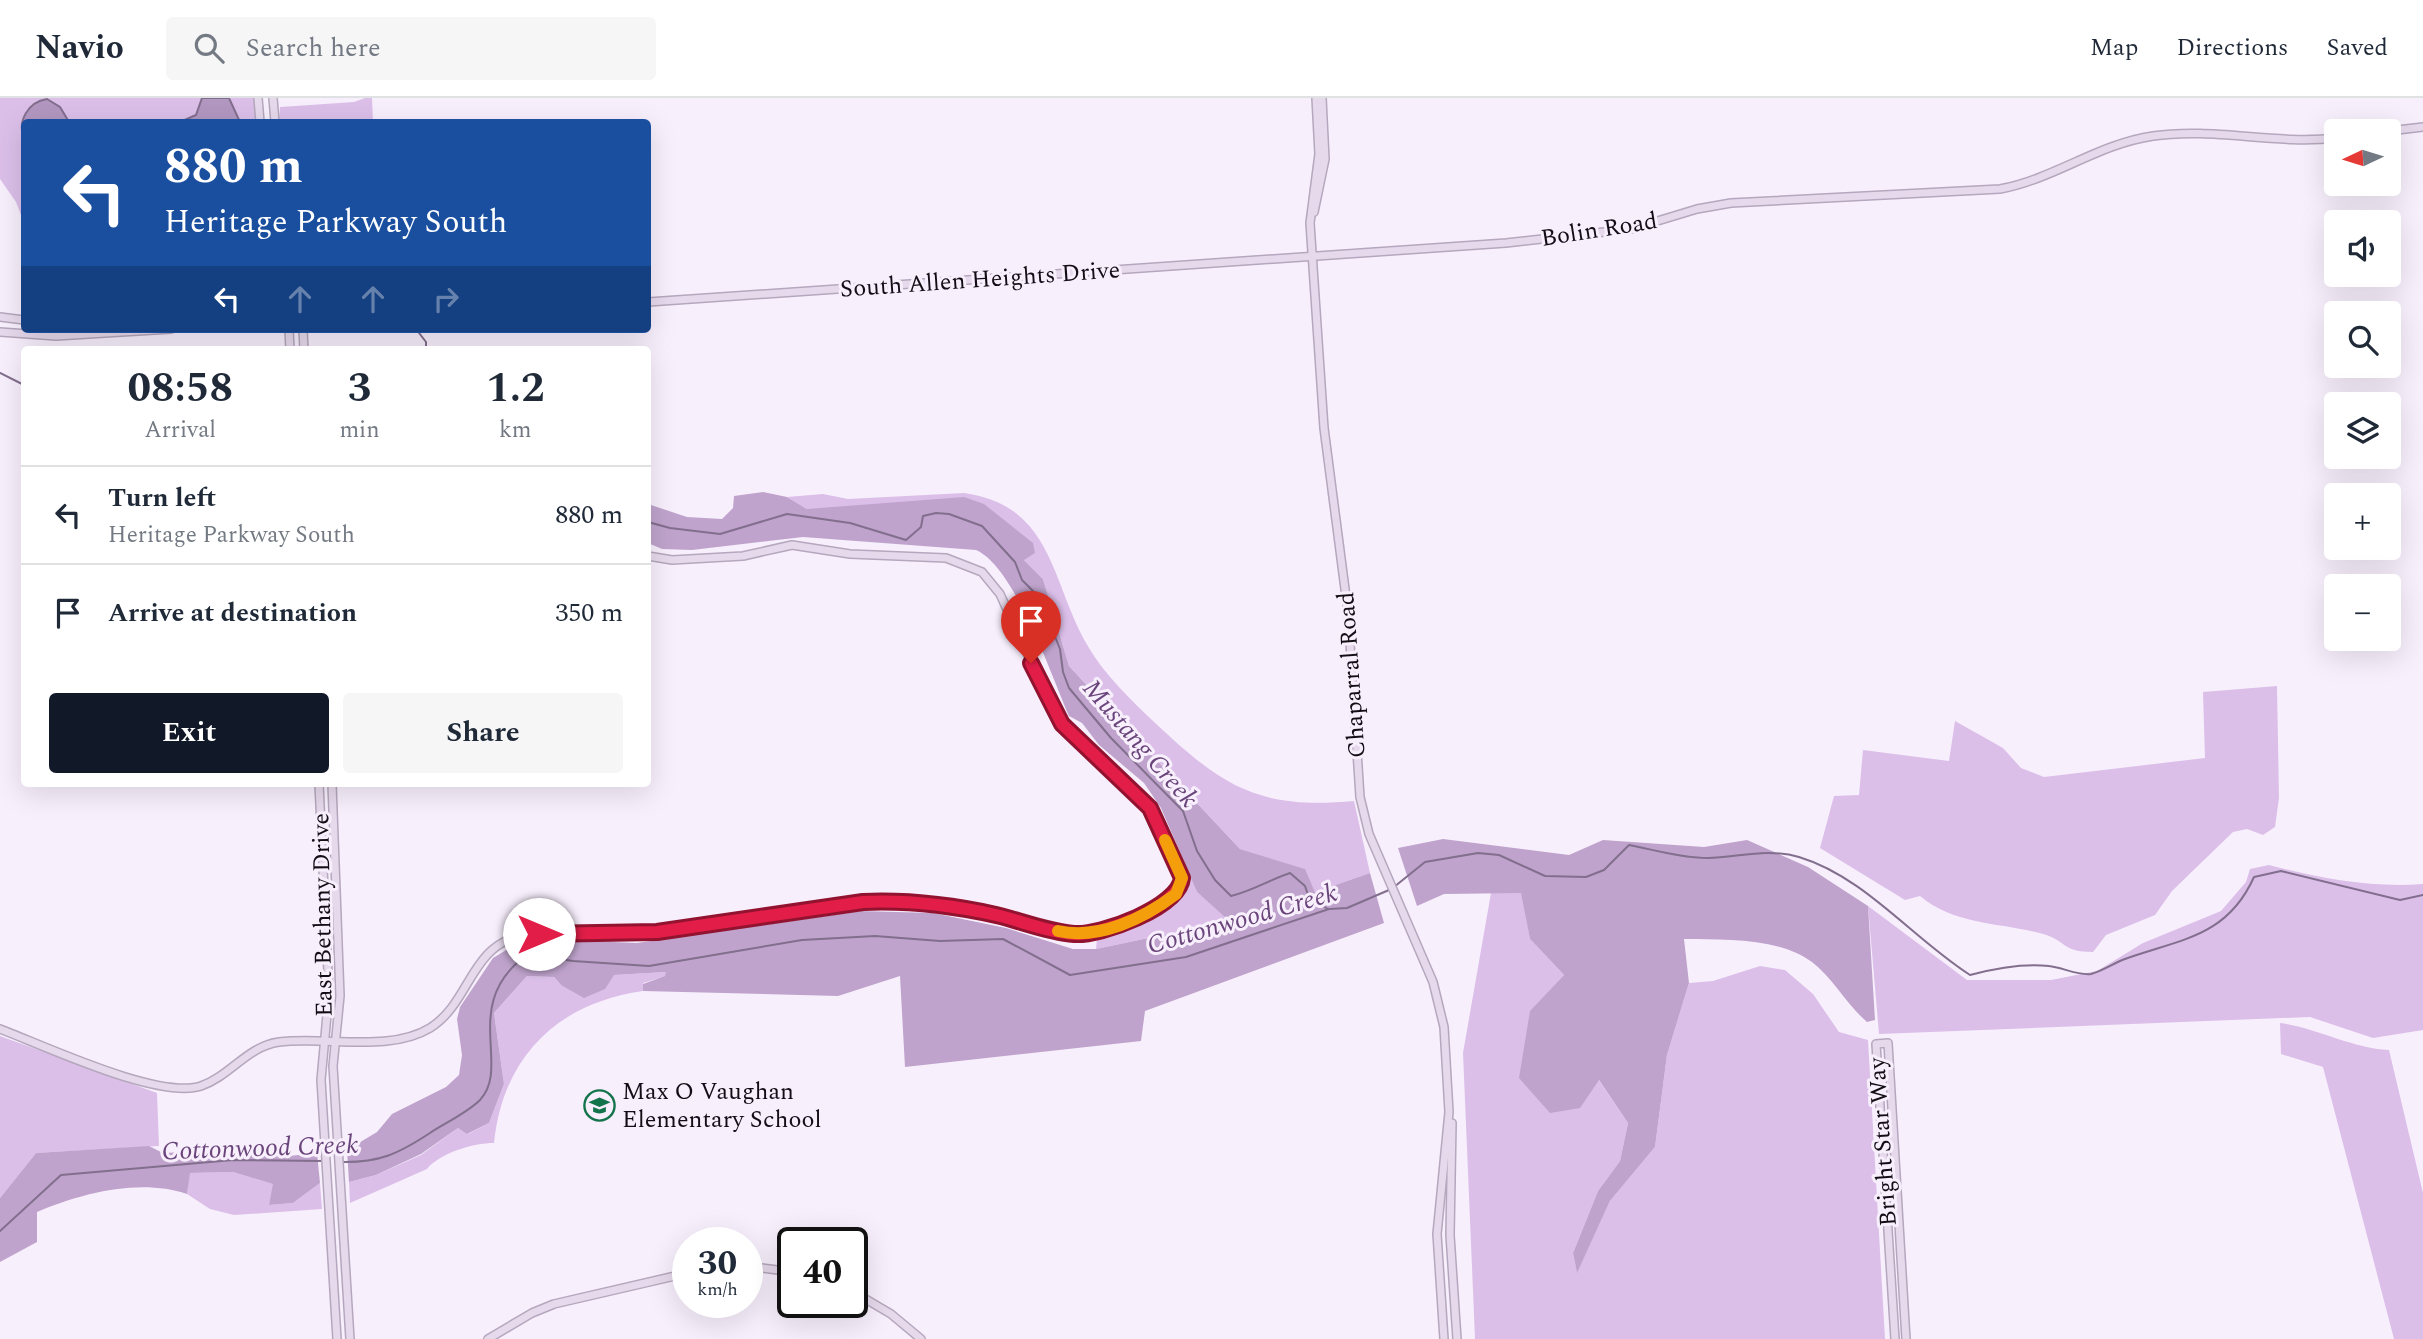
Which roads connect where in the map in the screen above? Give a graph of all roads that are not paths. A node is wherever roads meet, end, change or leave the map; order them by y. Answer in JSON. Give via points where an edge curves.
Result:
{"nodes":[{"id":1,"x":258,"y":98,"type":"edge"},
{"id":2,"x":273,"y":98,"type":"edge"},
{"id":3,"x":1316,"y":98,"type":"edge"},
{"id":4,"x":1322,"y":98,"type":"edge"},
{"id":5,"x":260,"y":119,"type":"edge"},
{"id":6,"x":275,"y":119,"type":"edge"},
{"id":7,"x":2423,"y":127,"type":"edge"},
{"id":8,"x":2401,"y":130,"type":"edge"},
{"id":9,"x":2324,"y":139,"type":"edge"},
{"id":10,"x":1310,"y":223,"type":"junction"},
{"id":11,"x":1312,"y":256,"type":"junction"},
{"id":12,"x":651,"y":302,"type":"edge"},
{"id":13,"x":0,"y":317,"type":"edge"},
{"id":14,"x":21,"y":320,"type":"edge"},
{"id":15,"x":0,"y":332,"type":"edge"},
{"id":16,"x":104,"y":333,"type":"edge"},
{"id":17,"x":651,"y":557,"type":"edge"},
{"id":18,"x":319,"y":787,"type":"edge"},
{"id":19,"x":332,"y":787,"type":"edge"},
{"id":20,"x":325,"y":902,"type":"junction"},
{"id":21,"x":337,"y":902,"type":"junction"},
{"id":22,"x":0,"y":1029,"type":"edge"},
{"id":23,"x":334,"y":1040,"type":"junction"},
{"id":24,"x":323,"y":1042,"type":"junction"},
{"id":25,"x":1449,"y":1112,"type":"junction"},
{"id":26,"x":672,"y":1277,"type":"edge"},
{"id":27,"x":868,"y":1301,"type":"edge"},
{"id":28,"x":349,"y":1309,"type":"junction"},
{"id":29,"x":335,"y":1314,"type":"junction"},
{"id":30,"x":337,"y":1339,"type":"edge"},
{"id":31,"x":351,"y":1339,"type":"edge"},
{"id":32,"x":488,"y":1339,"type":"edge"},
{"id":33,"x":921,"y":1339,"type":"edge"},
{"id":34,"x":1444,"y":1339,"type":"edge"},
{"id":35,"x":1457,"y":1339,"type":"edge"},
{"id":36,"x":1895,"y":1339,"type":"edge"},
{"id":37,"x":1906,"y":1339,"type":"edge"}],
"edges":[{"from":1,"to":5,"type":"street"},
{"from":2,"to":6,"type":"street"},
{"from":3,"to":10,"type":"street","name":"Chaparral Road","via":[[1319,154]]},
{"from":4,"to":10,"type":"street","name":"Chaparral Road","via":[[1325,159]]},
{"from":7,"to":8,"type":"street"},
{"from":9,"to":11,"type":"street","name":"Bolin Road","via":[[2160,135],[2109,148],[2037,180],[1982,191],[1731,203],[1621,231]]},
{"from":10,"to":11,"type":"street","name":"Chaparral Road"},
{"from":11,"to":12,"type":"street","name":"South Allen Heights Drive"},
{"from":11,"to":25,"type":"street","name":"Chaparral Road","via":[[1324,428],[1348,612],[1357,781],[1376,850],[1441,1008]]},
{"from":13,"to":14,"type":"street"},
{"from":15,"to":16,"type":"street"},
{"from":17,"to":23,"type":"street","via":[[671,560],[743,556],[792,545],[850,554],[946,558],[972,566],[988,577],[1000,594],[1055,715],[1150,808],[1181,873],[1182,884],[1176,894],[1113,928],[1089,934],[1065,933],[941,904],[891,901],[657,932],[520,936],[490,950],[451,1008],[421,1033],[392,1041]]},
{"from":18,"to":20,"type":"street","name":"East Bethany Drive"},
{"from":19,"to":21,"type":"street","name":"East Bethany Drive"},
{"from":20,"to":21,"type":"street"},
{"from":20,"to":24,"type":"street","name":"East Bethany Drive","via":[[329,993]]},
{"from":21,"to":23,"type":"street","name":"East Bethany Drive","via":[[340,996]]},
{"from":22,"to":24,"type":"street","via":[[172,1089],[211,1082],[250,1053],[277,1042]]},
{"from":23,"to":24,"type":"street"},
{"from":23,"to":28,"type":"street","name":"East Bethany Drive"},
{"from":24,"to":29,"type":"street","name":"East Bethany Drive","via":[[321,1080]]},
{"from":25,"to":34,"type":"street","name":"Chaparral Road","via":[[1437,1226]]},
{"from":25,"to":35,"type":"street","name":"Chaparral Road","via":[[1454,1138],[1449,1189]]},
{"from":26,"to":32,"type":"street","via":[[554,1304]]},
{"from":27,"to":33,"type":"street"},
{"from":28,"to":29,"type":"street"},
{"from":28,"to":31,"type":"street","name":"East Bethany Drive"},
{"from":29,"to":30,"type":"street","name":"East Bethany Drive"},
{"from":36,"to":37,"type":"street","name":"Bright Star Way","via":[[1876,1044],[1888,1043]]}]}
